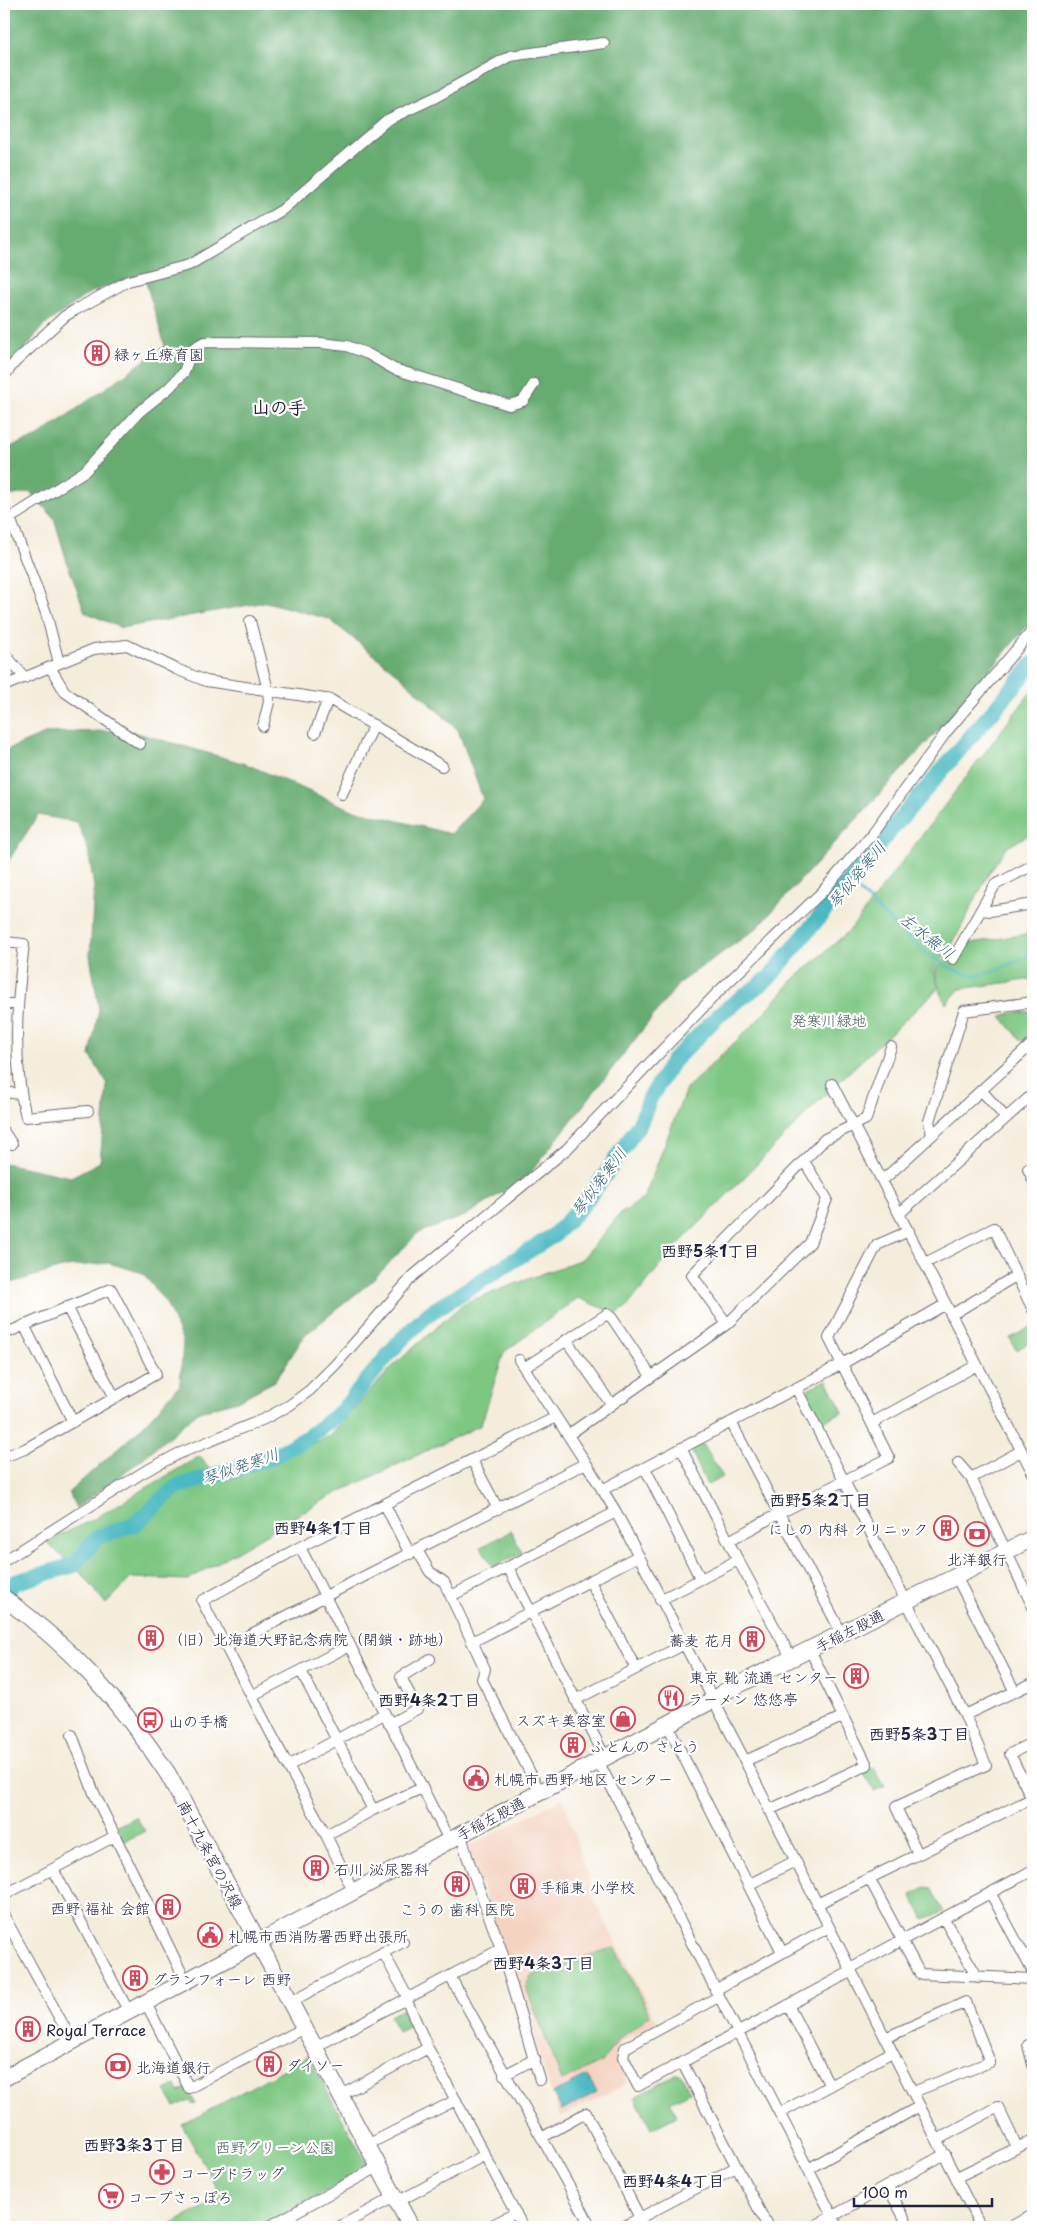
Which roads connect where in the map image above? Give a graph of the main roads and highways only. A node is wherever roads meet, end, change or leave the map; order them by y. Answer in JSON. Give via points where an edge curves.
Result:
{"nodes":[{"id":1,"x":1033,"y":1538,"type":"edge"},
{"id":2,"x":4,"y":1598,"type":"edge"},
{"id":3,"x":257,"y":1942,"type":"junction"},
{"id":4,"x":4,"y":2078,"type":"edge"},
{"id":5,"x":410,"y":2227,"type":"edge"}],
"edges":[{"from":1,"to":3,"type":"main road","name":"手稲左股通","via":[[724,1692]]},
{"from":2,"to":3,"type":"main road","name":"南十九条宮の沢線","via":[[61,1644],[113,1698],[140,1732],[168,1774]]},
{"from":3,"to":4,"type":"main road","name":"手稲左股通"},
{"from":3,"to":5,"type":"main road","name":"南十九条宮の沢線"}]}
